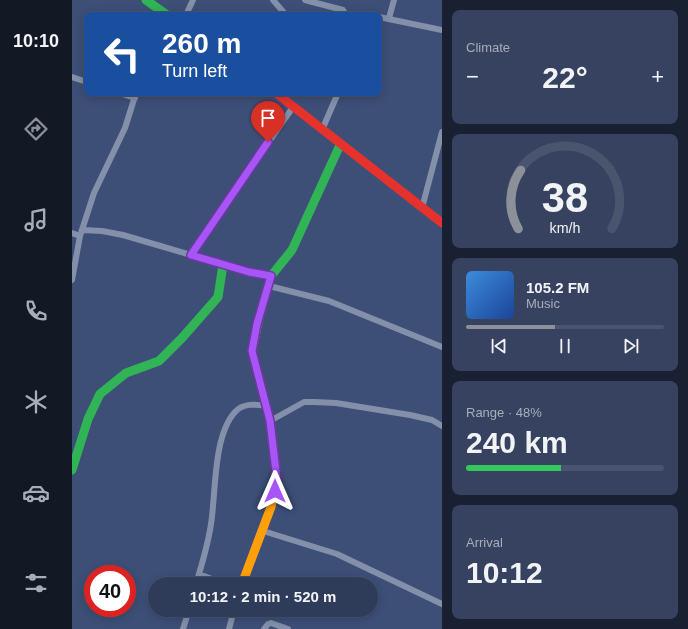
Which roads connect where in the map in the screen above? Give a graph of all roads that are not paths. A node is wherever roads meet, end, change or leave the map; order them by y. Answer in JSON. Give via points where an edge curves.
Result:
{"nodes":[{"id":1,"x":146,"y":0,"type":"edge"},
{"id":2,"x":193,"y":0,"type":"edge"},
{"id":3,"x":273,"y":0,"type":"edge"},
{"id":4,"x":305,"y":0,"type":"edge"},
{"id":5,"x":394,"y":0,"type":"edge"},
{"id":6,"x":162,"y":12,"type":"edge"},
{"id":7,"x":187,"y":12,"type":"edge"},
{"id":8,"x":283,"y":12,"type":"edge"},
{"id":9,"x":344,"y":12,"type":"edge"},
{"id":10,"x":382,"y":17,"type":"edge"},
{"id":11,"x":389,"y":18,"type":"junction"},
{"id":12,"x":442,"y":30,"type":"edge"},
{"id":13,"x":72,"y":77,"type":"edge"},
{"id":14,"x":84,"y":81,"type":"edge"},
{"id":15,"x":136,"y":96,"type":"edge"},
{"id":16,"x":280,"y":96,"type":"edge"},
{"id":17,"x":337,"y":96,"type":"edge"},
{"id":18,"x":293,"y":106,"type":"junction"},
{"id":19,"x":322,"y":130,"type":"junction"},
{"id":20,"x":442,"y":132,"type":"edge"},
{"id":21,"x":340,"y":145,"type":"junction"},
{"id":22,"x":422,"y":208,"type":"junction"},
{"id":23,"x":442,"y":223,"type":"edge"},
{"id":24,"x":72,"y":233,"type":"edge"},
{"id":25,"x":81,"y":233,"type":"junction"},
{"id":26,"x":191,"y":255,"type":"junction"},
{"id":27,"x":223,"y":265,"type":"junction"},
{"id":28,"x":271,"y":276,"type":"junction"},
{"id":29,"x":72,"y":280,"type":"edge"},
{"id":30,"x":269,"y":286,"type":"junction"},
{"id":31,"x":442,"y":347,"type":"edge"},
{"id":32,"x":266,"y":406,"type":"junction"},
{"id":33,"x":270,"y":421,"type":"junction"},
{"id":34,"x":442,"y":426,"type":"edge"},
{"id":35,"x":72,"y":470,"type":"edge"},
{"id":36,"x":263,"y":531,"type":"junction"},
{"id":37,"x":199,"y":574,"type":"junction"},
{"id":38,"x":198,"y":577,"type":"edge"},
{"id":39,"x":207,"y":577,"type":"edge"},
{"id":40,"x":245,"y":577,"type":"edge"},
{"id":41,"x":442,"y":604,"type":"edge"},
{"id":42,"x":187,"y":617,"type":"edge"},
{"id":43,"x":232,"y":617,"type":"edge"},
{"id":44,"x":183,"y":629,"type":"edge"},
{"id":45,"x":229,"y":629,"type":"edge"},
{"id":46,"x":264,"y":629,"type":"edge"},
{"id":47,"x":288,"y":629,"type":"edge"}],
"edges":[{"from":1,"to":6,"type":"street"},
{"from":2,"to":7,"type":"street"},
{"from":3,"to":8,"type":"street"},
{"from":4,"to":9,"type":"street"},
{"from":5,"to":11,"type":"street"},
{"from":10,"to":11,"type":"street"},
{"from":11,"to":12,"type":"street"},
{"from":13,"to":14,"type":"street"},
{"from":15,"to":25,"type":"street","via":[[125,128],[94,193]]},
{"from":16,"to":18,"type":"street"},
{"from":17,"to":19,"type":"street"},
{"from":18,"to":19,"type":"street"},
{"from":18,"to":26,"type":"street"},
{"from":19,"to":21,"type":"street"},
{"from":20,"to":22,"type":"street"},
{"from":21,"to":22,"type":"street"},
{"from":21,"to":28,"type":"street","via":[[292,250]]},
{"from":22,"to":23,"type":"street"},
{"from":24,"to":25,"type":"street"},
{"from":25,"to":26,"type":"street","via":[[102,231],[123,234]]},
{"from":25,"to":29,"type":"street"},
{"from":26,"to":27,"type":"street"},
{"from":27,"to":28,"type":"street"},
{"from":27,"to":35,"type":"street","via":[[218,297],[182,338],[159,361],[126,373],[100,394],[88,419]]},
{"from":28,"to":30,"type":"street"},
{"from":30,"to":31,"type":"street","via":[[329,301]]},
{"from":30,"to":32,"type":"street","via":[[252,351]]},
{"from":32,"to":33,"type":"street"},
{"from":32,"to":37,"type":"street","via":[[243,406],[227,423],[216,467],[211,526]]},
{"from":33,"to":34,"type":"street","via":[[304,402],[314,402],[410,415],[432,420]]},
{"from":33,"to":36,"type":"street","via":[[277,480]]},
{"from":36,"to":40,"type":"street"},
{"from":36,"to":41,"type":"street","via":[[337,554]]},
{"from":37,"to":38,"type":"street"},
{"from":37,"to":39,"type":"street"},
{"from":42,"to":44,"type":"street"},
{"from":43,"to":45,"type":"street"},
{"from":46,"to":47,"type":"street","via":[[271,623]]}]}
